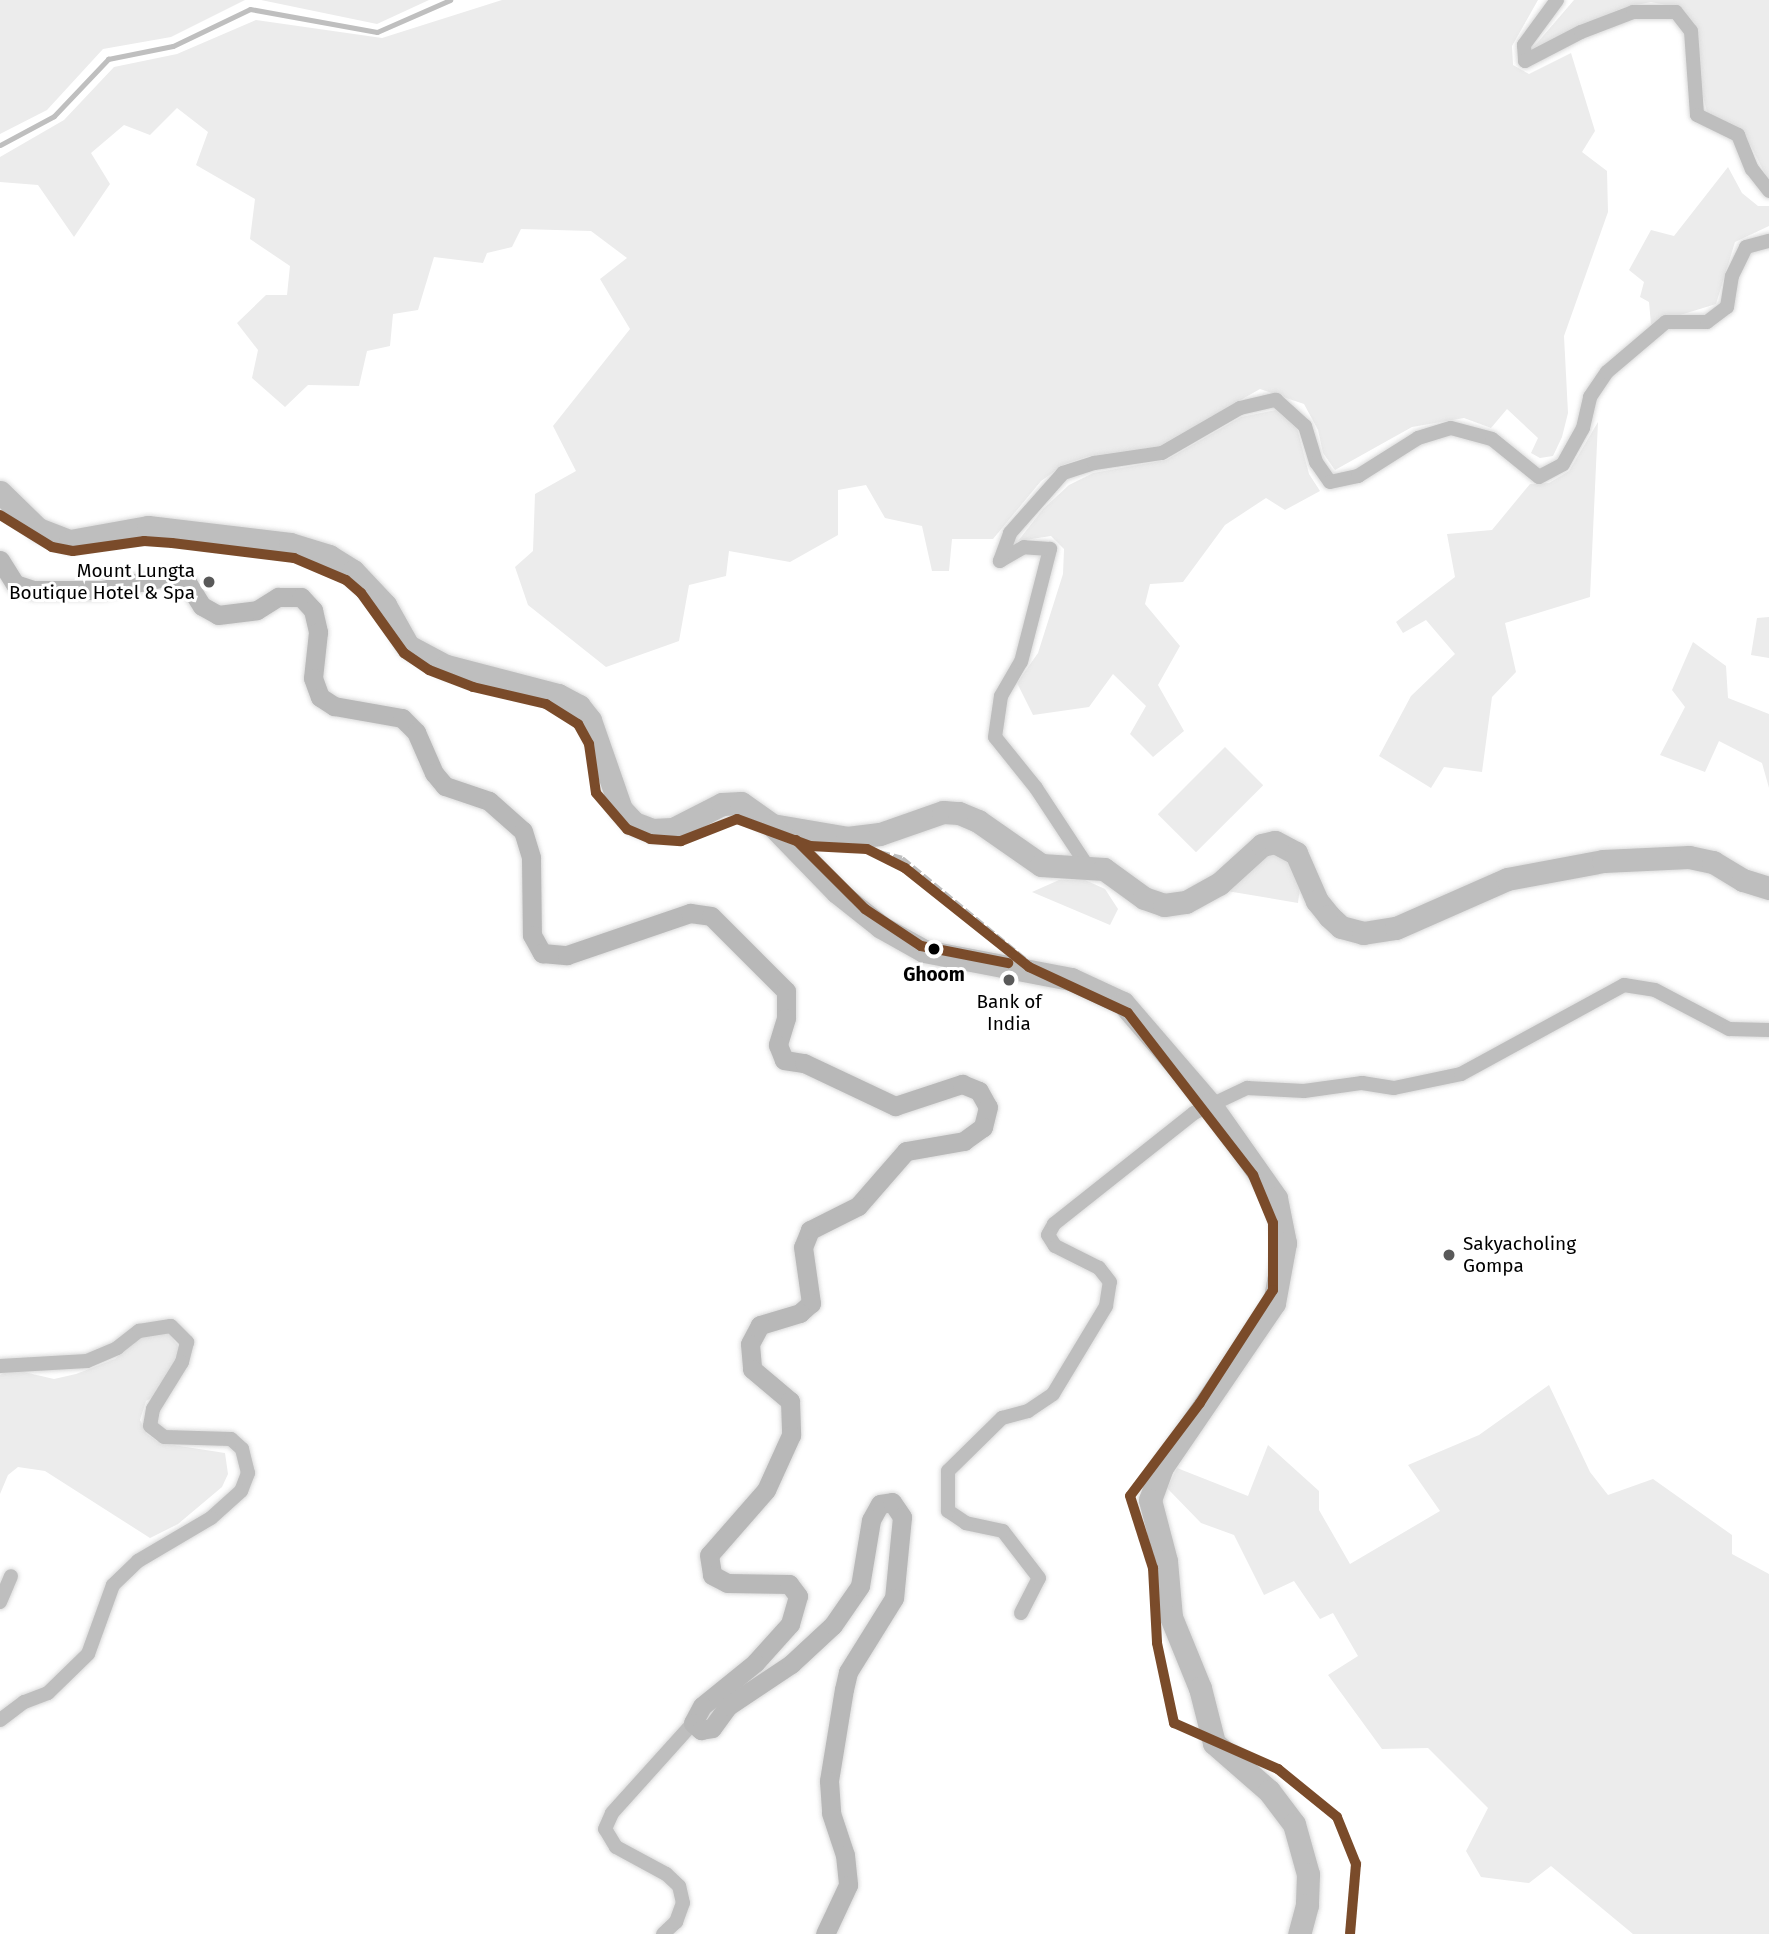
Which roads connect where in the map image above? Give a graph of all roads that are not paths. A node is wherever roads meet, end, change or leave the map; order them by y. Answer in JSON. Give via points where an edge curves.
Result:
{"nodes":[{"id":1,"x":1557,"y":0,"type":"edge"},
{"id":2,"x":1769,"y":191,"type":"edge"},
{"id":3,"x":1769,"y":240,"type":"edge"},
{"id":4,"x":0,"y":492,"type":"edge"},
{"id":5,"x":0,"y":560,"type":"edge"},
{"id":6,"x":772,"y":825,"type":"junction"},
{"id":7,"x":1088,"y":867,"type":"junction"},
{"id":8,"x":1769,"y":888,"type":"edge"},
{"id":9,"x":1769,"y":1030,"type":"edge"},
{"id":10,"x":1204,"y":1107,"type":"junction"},
{"id":11,"x":0,"y":1366,"type":"edge"},
{"id":12,"x":11,"y":1576,"type":"dead end"},
{"id":13,"x":0,"y":1602,"type":"edge"},
{"id":14,"x":1021,"y":1613,"type":"dead end"},
{"id":15,"x":0,"y":1720,"type":"edge"},
{"id":16,"x":693,"y":1723,"type":"junction"},
{"id":17,"x":663,"y":1934,"type":"edge"},
{"id":18,"x":825,"y":1934,"type":"edge"},
{"id":19,"x":1299,"y":1934,"type":"edge"}],
"edges":[{"from":1,"to":2,"type":"street","via":[[1524,45],[1525,61],[1633,12],[1676,12],[1691,30],[1697,115],[1738,135],[1752,169]]},
{"from":3,"to":7,"type":"street","via":[[1746,247],[1732,276],[1727,307],[1707,322],[1666,323],[1607,372],[1590,397],[1583,428],[1563,464],[1539,477],[1492,439],[1451,428],[1418,438],[1358,476],[1330,482],[1316,462],[1305,426],[1276,400],[1240,408],[1162,453],[1094,463],[1063,473],[1010,533],[1000,561],[1024,547],[1050,549],[1021,662],[1001,696],[995,737]]},
{"from":4,"to":6,"type":"main road","via":[[38,529],[70,541],[148,527],[290,544],[329,556],[353,571],[385,605],[408,646],[446,666],[558,695],[579,706],[590,720],[621,809],[634,823],[652,830],[673,830],[722,804],[741,803]]},
{"from":5,"to":16,"type":"main road","via":[[15,584],[34,590],[102,590],[164,578],[188,584],[202,606],[218,615],[257,610],[278,597],[301,597],[313,610],[318,632],[313,678],[320,697],[334,706],[402,718],[416,732],[434,773],[445,786],[489,801],[523,831],[531,858],[531,935],[542,953],[567,955],[690,913],[711,916],[786,991],[786,1018],[778,1045],[784,1060],[804,1063],[895,1106],[962,1084],[979,1091],[988,1107],[983,1127],[964,1141],[906,1151],[858,1206],[810,1230],[803,1247],[811,1303],[800,1313],[760,1325],[750,1344],[752,1369],[790,1401],[791,1435],[766,1490],[709,1555],[712,1575],[727,1583],[789,1584],[798,1597],[790,1624],[755,1663],[702,1706]]},
{"from":6,"to":7,"type":"main road","via":[[847,838],[880,834],[943,812],[959,813],[1041,865]]},
{"from":6,"to":10,"type":"main road","via":[[836,892],[881,927],[924,951],[1071,979],[1123,1003]]},
{"from":7,"to":8,"type":"main road","via":[[1104,869],[1144,898],[1164,905],[1186,902],[1219,884],[1262,845],[1287,845],[1296,853],[1317,901],[1329,916],[1341,927],[1363,933],[1396,928],[1507,879],[1604,861],[1689,857],[1713,862],[1743,880]]},
{"from":9,"to":10,"type":"street","via":[[1729,1029],[1655,990],[1624,985],[1442,1080],[1394,1088],[1362,1083],[1304,1091],[1247,1088]]},
{"from":10,"to":14,"type":"street","via":[[1054,1224],[1048,1235],[1055,1246],[1099,1268],[1110,1282],[1106,1306],[1052,1394],[1028,1411],[1002,1418],[948,1471],[948,1511],[966,1523],[1003,1531],[1039,1577]]},
{"from":10,"to":19,"type":"main road","via":[[1276,1198],[1285,1243],[1283,1272],[1274,1303],[1162,1467],[1150,1500],[1166,1561],[1171,1617],[1200,1688],[1214,1743],[1269,1791],[1294,1824],[1308,1874],[1307,1905]]},
{"from":11,"to":15,"type":"street","via":[[87,1361],[117,1348],[139,1331],[172,1326],[187,1342],[171,1384],[153,1409],[150,1426],[164,1437],[231,1439],[242,1449],[248,1473],[241,1491],[211,1518],[138,1561],[113,1585],[88,1654],[48,1693],[24,1702]]},
{"from":12,"to":13,"type":"street"},
{"from":16,"to":17,"type":"street","via":[[612,1814],[605,1829],[616,1847],[679,1886],[683,1903],[676,1922]]},
{"from":16,"to":18,"type":"main road","via":[[701,1730],[712,1728],[727,1706],[791,1664],[833,1625],[860,1586],[871,1520],[880,1504],[892,1502],[902,1517],[894,1598],[848,1672],[829,1782],[831,1813],[848,1872],[841,1904]]}]}
